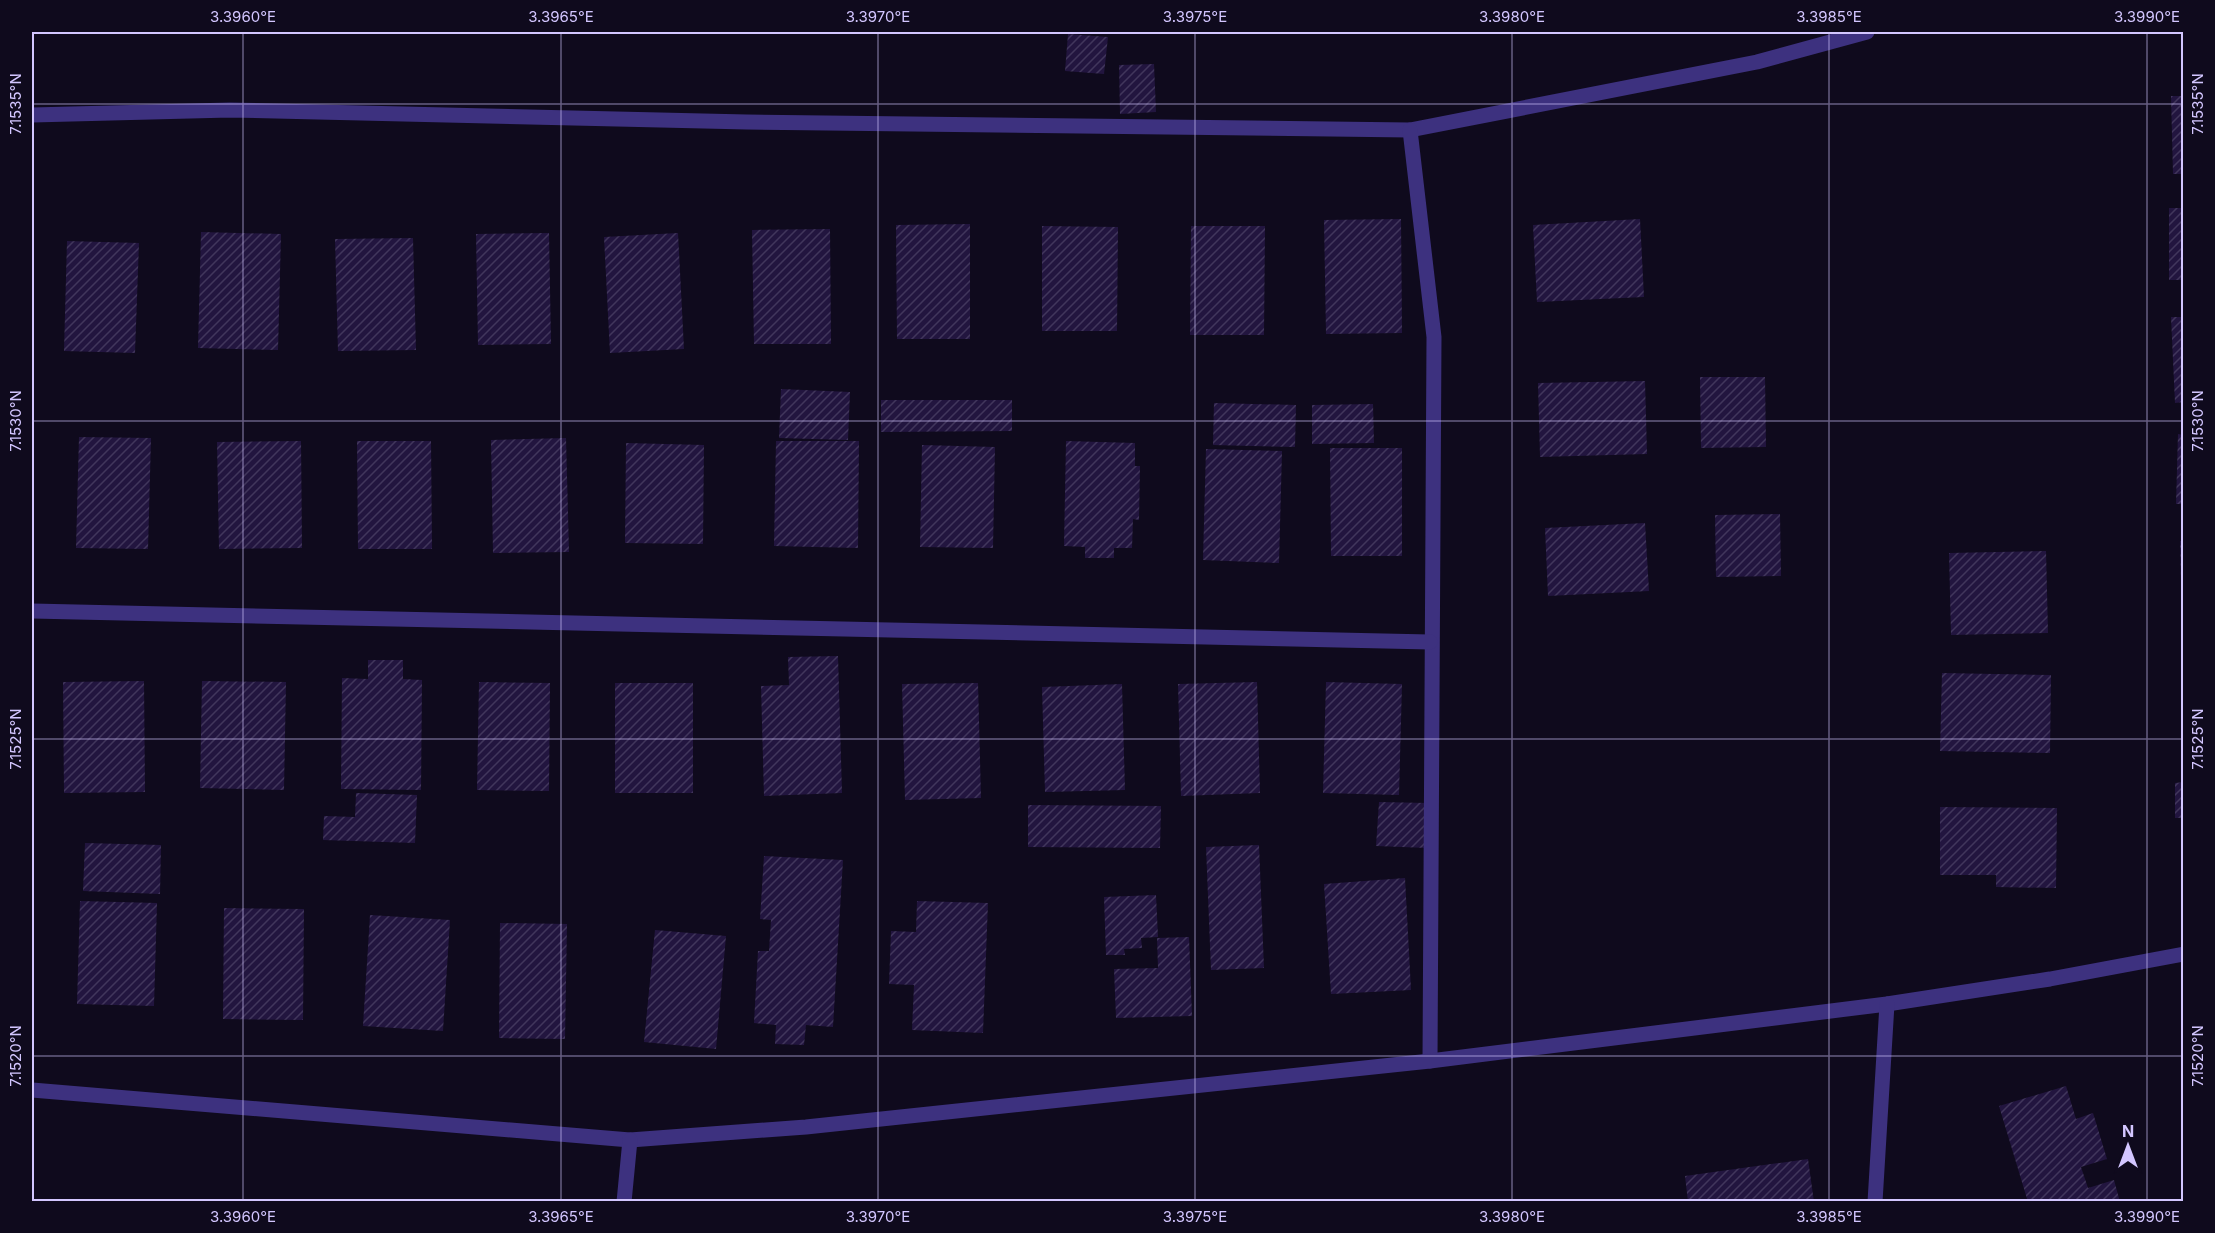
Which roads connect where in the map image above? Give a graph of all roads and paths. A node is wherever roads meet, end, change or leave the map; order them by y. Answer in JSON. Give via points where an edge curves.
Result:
{"nodes":[{"id":1,"x":1867,"y":32,"type":"edge"},
{"id":2,"x":32,"y":115,"type":"edge"},
{"id":3,"x":1410,"y":130,"type":"junction"},
{"id":4,"x":32,"y":611,"type":"edge"},
{"id":5,"x":1430,"y":642,"type":"junction"},
{"id":6,"x":2184,"y":954,"type":"edge"},
{"id":7,"x":1887,"y":1004,"type":"junction"},
{"id":8,"x":1430,"y":1061,"type":"junction"},
{"id":9,"x":32,"y":1090,"type":"edge"},
{"id":10,"x":630,"y":1140,"type":"junction"},
{"id":11,"x":624,"y":1202,"type":"edge"},
{"id":12,"x":1875,"y":1202,"type":"edge"}],
"edges":[{"from":1,"to":3,"type":"street","via":[[1757,62]]},
{"from":2,"to":3,"type":"street","via":[[230,110],[747,122]]},
{"from":3,"to":5,"type":"street","via":[[1434,337]]},
{"from":4,"to":5,"type":"street"},
{"from":5,"to":8,"type":"street"},
{"from":6,"to":7,"type":"street"},
{"from":7,"to":8,"type":"street"},
{"from":7,"to":12,"type":"street"},
{"from":8,"to":10,"type":"street","via":[[806,1127]]},
{"from":9,"to":10,"type":"street"},
{"from":10,"to":11,"type":"street"}]}
